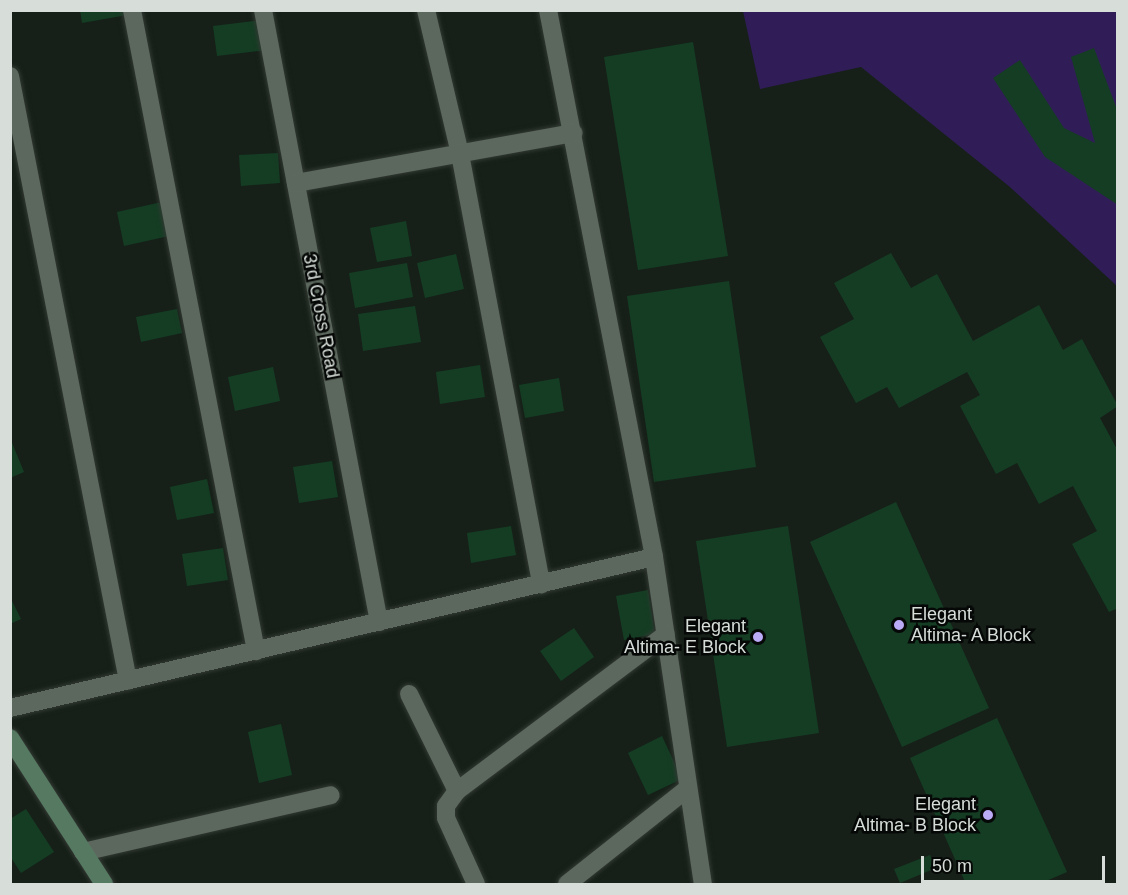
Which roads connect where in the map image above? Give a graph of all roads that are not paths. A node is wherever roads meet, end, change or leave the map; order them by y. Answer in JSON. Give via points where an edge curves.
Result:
{"nodes":[{"id":1,"x":132,"y":10,"type":"edge"},
{"id":2,"x":263,"y":10,"type":"edge"},
{"id":3,"x":426,"y":10,"type":"edge"},
{"id":4,"x":548,"y":10,"type":"edge"},
{"id":5,"x":10,"y":76,"type":"edge"},
{"id":6,"x":574,"y":134,"type":"junction"},
{"id":7,"x":460,"y":154,"type":"junction"},
{"id":8,"x":296,"y":183,"type":"junction"},
{"id":9,"x":654,"y":557,"type":"junction"},
{"id":10,"x":541,"y":584,"type":"junction"},
{"id":11,"x":379,"y":622,"type":"junction"},
{"id":12,"x":666,"y":634,"type":"junction"},
{"id":13,"x":255,"y":651,"type":"junction"},
{"id":14,"x":128,"y":681,"type":"junction"},
{"id":15,"x":409,"y":694,"type":"dead end"},
{"id":16,"x":10,"y":708,"type":"edge"},
{"id":17,"x":10,"y":738,"type":"edge"},
{"id":18,"x":688,"y":788,"type":"junction"},
{"id":19,"x":457,"y":791,"type":"junction"},
{"id":20,"x":331,"y":795,"type":"dead end"},
{"id":21,"x":83,"y":852,"type":"junction"},
{"id":22,"x":104,"y":885,"type":"edge"},
{"id":23,"x":476,"y":885,"type":"edge"},
{"id":24,"x":567,"y":885,"type":"edge"},
{"id":25,"x":703,"y":885,"type":"edge"}],
"edges":[{"from":1,"to":13,"type":"street"},
{"from":2,"to":8,"type":"street","name":"3rd Cross Road"},
{"from":3,"to":7,"type":"street"},
{"from":4,"to":6,"type":"street"},
{"from":5,"to":14,"type":"street"},
{"from":6,"to":7,"type":"street"},
{"from":6,"to":9,"type":"street"},
{"from":7,"to":8,"type":"street"},
{"from":7,"to":10,"type":"street"},
{"from":8,"to":11,"type":"street","name":"3rd Cross Road"},
{"from":9,"to":10,"type":"street"},
{"from":9,"to":12,"type":"street"},
{"from":10,"to":11,"type":"street"},
{"from":11,"to":13,"type":"street"},
{"from":12,"to":18,"type":"street"},
{"from":12,"to":19,"type":"street"},
{"from":13,"to":14,"type":"street"},
{"from":14,"to":16,"type":"street"},
{"from":15,"to":19,"type":"street"},
{"from":17,"to":21,"type":"street"},
{"from":18,"to":24,"type":"street"},
{"from":18,"to":25,"type":"street"},
{"from":19,"to":23,"type":"street","via":[[446,806],[446,818]]},
{"from":20,"to":21,"type":"street"},
{"from":21,"to":22,"type":"street"}]}
